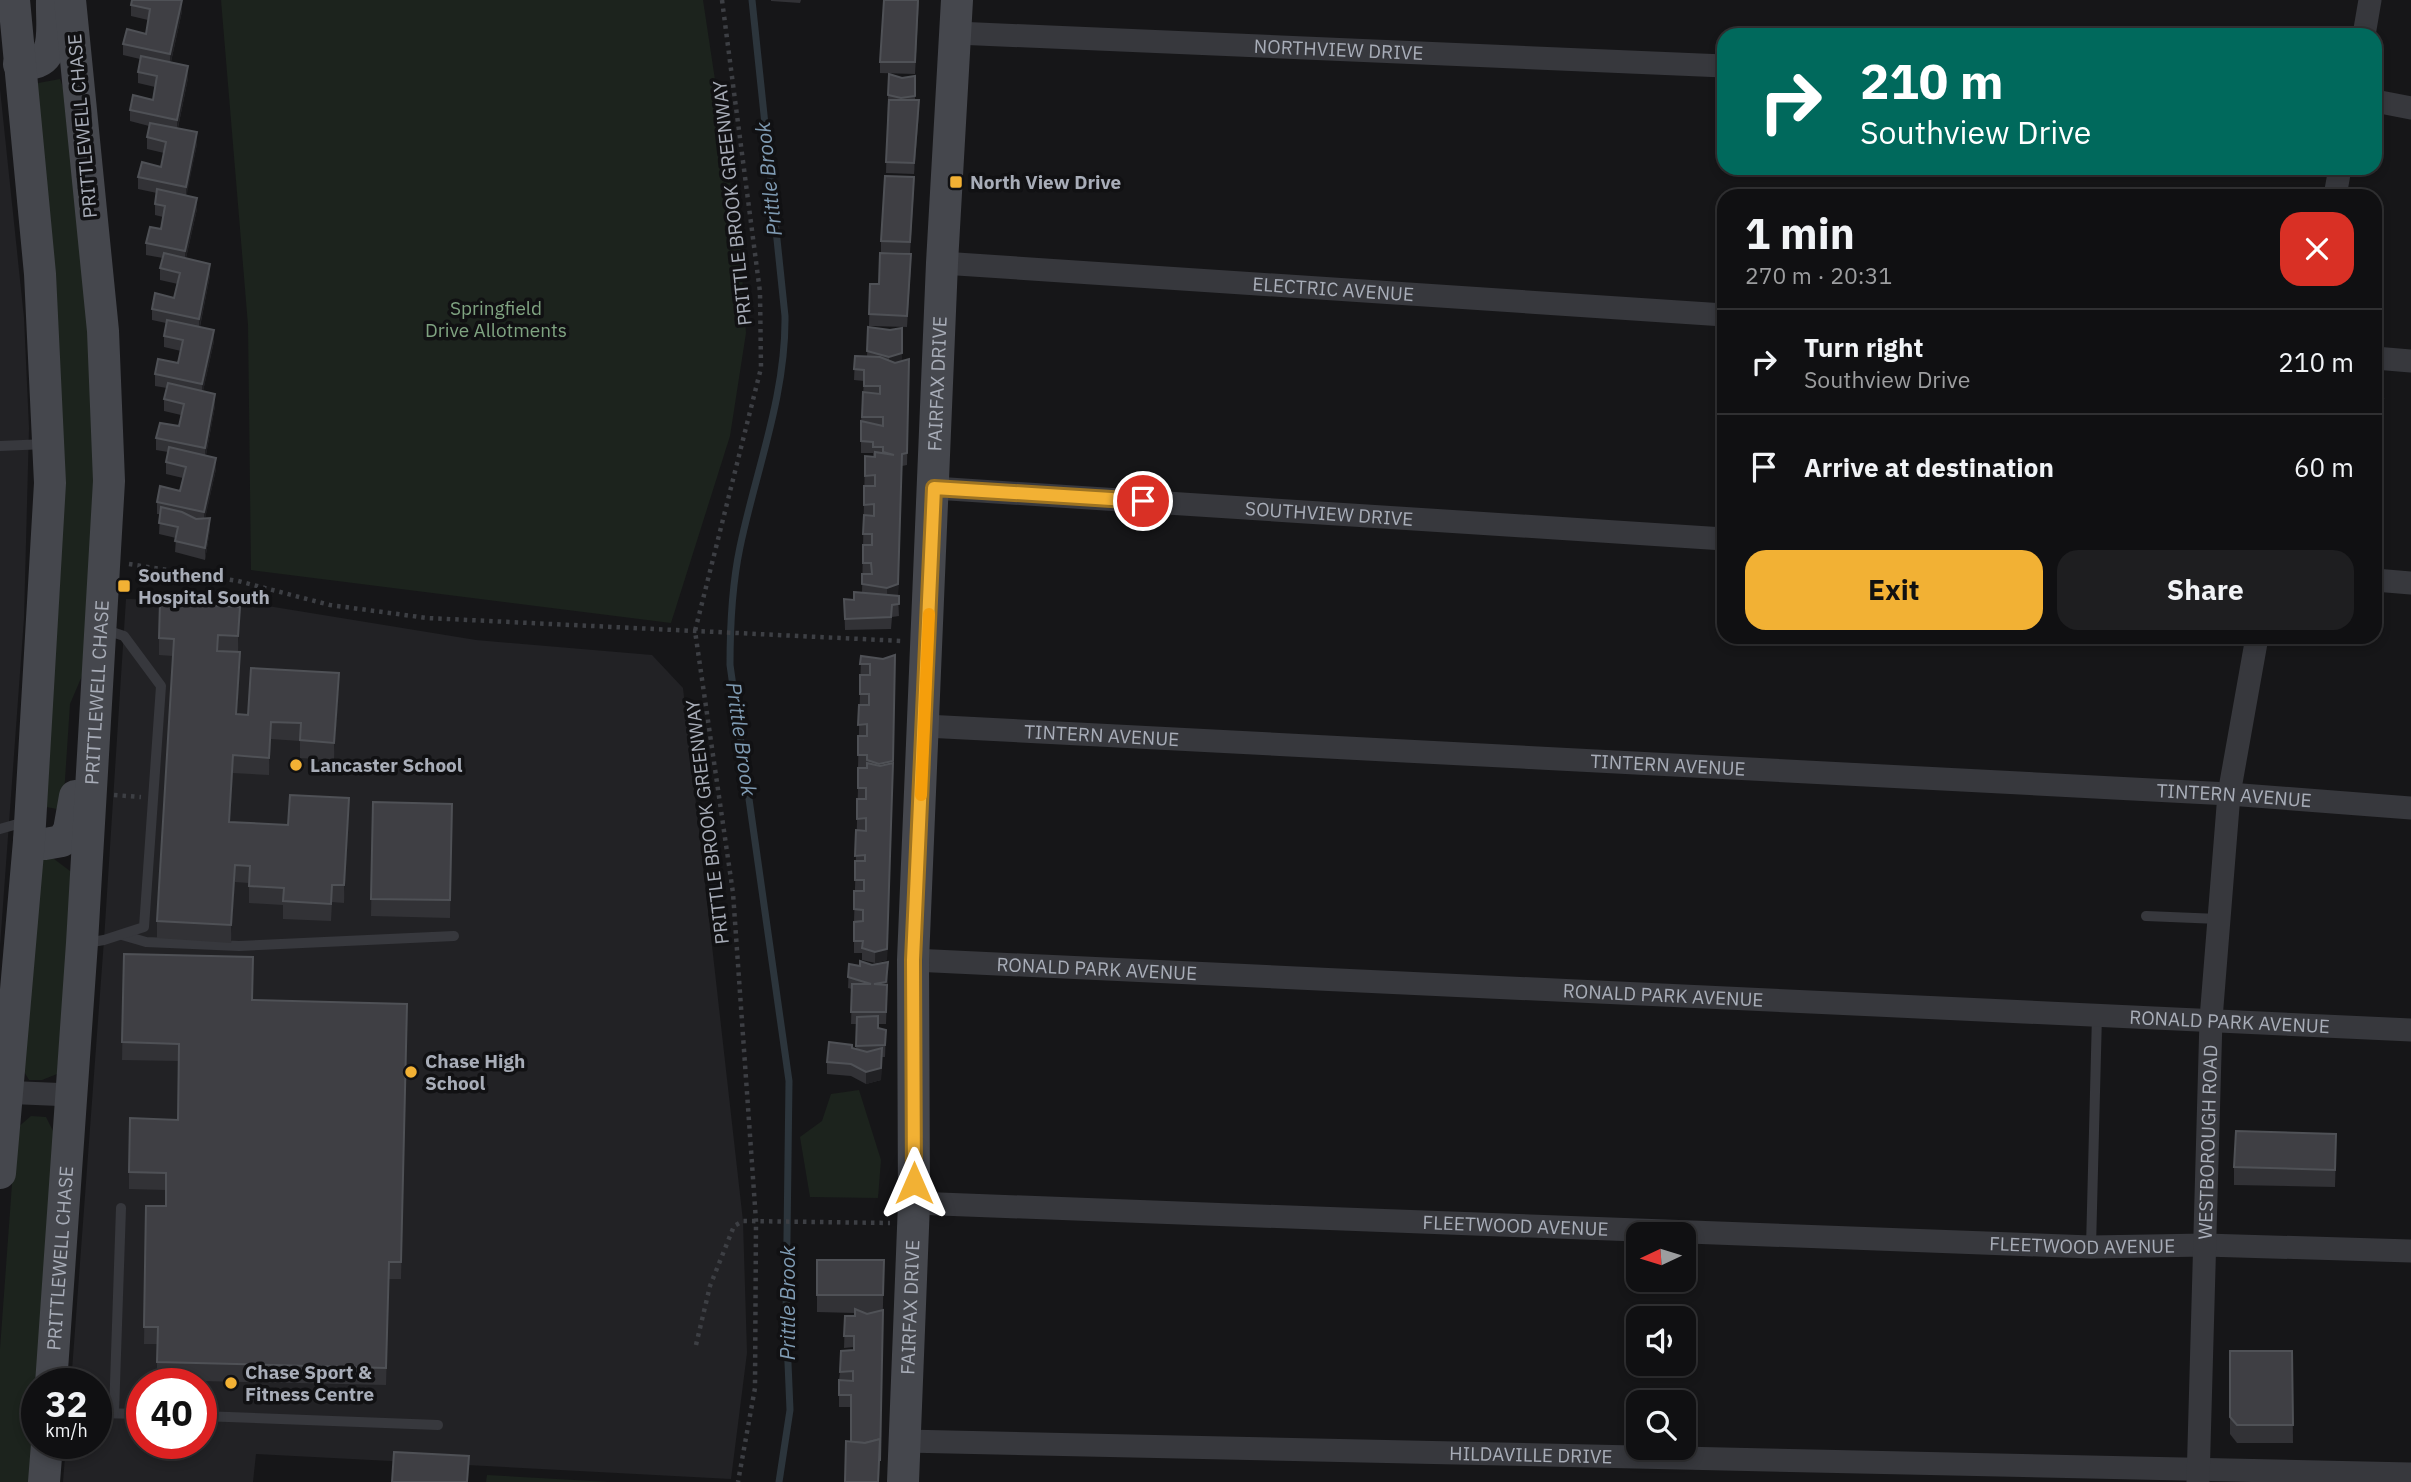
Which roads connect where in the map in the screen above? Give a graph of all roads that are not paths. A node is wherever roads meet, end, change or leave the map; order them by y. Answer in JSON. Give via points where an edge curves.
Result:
{"nodes":[{"id":1,"x":14,"y":0,"type":"edge"},
{"id":2,"x":52,"y":0,"type":"edge"},
{"id":3,"x":71,"y":0,"type":"edge"},
{"id":4,"x":957,"y":0,"type":"edge"},
{"id":5,"x":2370,"y":0,"type":"edge"},
{"id":6,"x":2365,"y":28,"type":"edge"},
{"id":7,"x":956,"y":33,"type":"junction"},
{"id":8,"x":49,"y":51,"type":"junction"},
{"id":9,"x":14,"y":55,"type":"junction"},
{"id":10,"x":1717,"y":66,"type":"edge"},
{"id":11,"x":77,"y":81,"type":"junction"},
{"id":12,"x":2382,"y":102,"type":"edge"},
{"id":13,"x":2411,"y":108,"type":"edge"},
{"id":14,"x":942,"y":263,"type":"junction"},
{"id":15,"x":1717,"y":315,"type":"edge"},
{"id":16,"x":2382,"y":358,"type":"edge"},
{"id":17,"x":2411,"y":360,"type":"edge"},
{"id":18,"x":48,"y":444,"type":"junction"},
{"id":19,"x":0,"y":446,"type":"edge"},
{"id":20,"x":934,"y":488,"type":"junction"},
{"id":21,"x":1717,"y":539,"type":"edge"},
{"id":22,"x":2382,"y":581,"type":"edge"},
{"id":23,"x":2411,"y":583,"type":"edge"},
{"id":24,"x":100,"y":628,"type":"junction"},
{"id":25,"x":2255,"y":644,"type":"edge"},
{"id":26,"x":98,"y":672,"type":"junction"},
{"id":27,"x":925,"y":726,"type":"junction"},
{"id":28,"x":2229,"y":794,"type":"junction"},
{"id":29,"x":2411,"y":808,"type":"edge"},
{"id":30,"x":15,"y":830,"type":"edge"},
{"id":31,"x":69,"y":830,"type":"junction"},
{"id":32,"x":86,"y":879,"type":"junction"},
{"id":33,"x":2146,"y":916,"type":"dead end"},
{"id":34,"x":2219,"y":919,"type":"junction"},
{"id":35,"x":122,"y":935,"type":"junction"},
{"id":36,"x":454,"y":936,"type":"dead end"},
{"id":37,"x":82,"y":943,"type":"junction"},
{"id":38,"x":913,"y":960,"type":"junction"},
{"id":39,"x":2097,"y":1015,"type":"junction"},
{"id":40,"x":2211,"y":1019,"type":"junction"},
{"id":41,"x":2411,"y":1030,"type":"edge"},
{"id":42,"x":2,"y":1092,"type":"edge"},
{"id":43,"x":71,"y":1095,"type":"junction"},
{"id":44,"x":0,"y":1173,"type":"edge"},
{"id":45,"x":902,"y":1206,"type":"junction"},
{"id":46,"x":121,"y":1208,"type":"dead end"},
{"id":47,"x":2205,"y":1245,"type":"junction"},
{"id":48,"x":2091,"y":1247,"type":"junction"},
{"id":49,"x":2411,"y":1251,"type":"edge"},
{"id":50,"x":52,"y":1368,"type":"edge"},
{"id":51,"x":114,"y":1413,"type":"joint"},
{"id":52,"x":126,"y":1413,"type":"edge"},
{"id":53,"x":217,"y":1417,"type":"edge"},
{"id":54,"x":438,"y":1424,"type":"dead end"},
{"id":55,"x":905,"y":1441,"type":"junction"},
{"id":56,"x":46,"y":1459,"type":"edge"},
{"id":57,"x":2411,"y":1474,"type":"edge"},
{"id":58,"x":2198,"y":1476,"type":"edge"},
{"id":59,"x":44,"y":1482,"type":"edge"},
{"id":60,"x":904,"y":1482,"type":"edge"}],
"edges":[{"from":1,"to":9,"type":"street"},
{"from":2,"to":8,"type":"street"},
{"from":3,"to":11,"type":"street","name":"PRITTLEWELL CHASE"},
{"from":4,"to":7,"type":"street","name":"FAIRFAX DRIVE"},
{"from":5,"to":6,"type":"street"},
{"from":7,"to":10,"type":"street","name":"NORTHVIEW DRIVE"},
{"from":7,"to":14,"type":"street","name":"FAIRFAX DRIVE"},
{"from":8,"to":9,"type":"street","via":[[34,65]]},
{"from":8,"to":11,"type":"street","via":[[65,59]]},
{"from":9,"to":18,"type":"street","via":[[40,274]]},
{"from":11,"to":24,"type":"street","name":"PRITTLEWELL CHASE","via":[[103,331],[109,481]]},
{"from":12,"to":13,"type":"street"},
{"from":14,"to":15,"type":"street","name":"ELECTRIC AVENUE"},
{"from":14,"to":20,"type":"street","name":"FAIRFAX DRIVE"},
{"from":16,"to":17,"type":"street"},
{"from":18,"to":19,"type":"lane"},
{"from":18,"to":30,"type":"street","via":[[50,483]]},
{"from":20,"to":21,"type":"street","name":"SOUTHVIEW DRIVE"},
{"from":20,"to":27,"type":"street","name":"FAIRFAX DRIVE"},
{"from":22,"to":23,"type":"street"},
{"from":24,"to":26,"type":"street","name":"PRITTLEWELL CHASE"},
{"from":24,"to":35,"type":"lane","via":[[124,636],[161,686],[144,928]]},
{"from":25,"to":28,"type":"street","name":"WESTBOROUGH ROAD"},
{"from":26,"to":31,"type":"street","via":[[81,733]]},
{"from":26,"to":32,"type":"street","name":"PRITTLEWELL CHASE"},
{"from":27,"to":28,"type":"street","name":"TINTERN AVENUE"},
{"from":27,"to":38,"type":"street","name":"FAIRFAX DRIVE"},
{"from":28,"to":29,"type":"street","name":"TINTERN AVENUE"},
{"from":28,"to":34,"type":"street","name":"WESTBOROUGH ROAD"},
{"from":30,"to":31,"type":"street","via":[[45,844],[62,841]]},
{"from":30,"to":42,"type":"street"},
{"from":31,"to":32,"type":"street","via":[[83,856]]},
{"from":32,"to":37,"type":"street","name":"PRITTLEWELL CHASE"},
{"from":33,"to":34,"type":"lane"},
{"from":34,"to":40,"type":"street","name":"WESTBOROUGH ROAD"},
{"from":35,"to":36,"type":"lane","via":[[146,942],[239,946]]},
{"from":35,"to":37,"type":"lane"},
{"from":37,"to":43,"type":"street","name":"PRITTLEWELL CHASE"},
{"from":38,"to":39,"type":"street","name":"RONALD PARK AVENUE"},
{"from":38,"to":45,"type":"street","name":"FAIRFAX DRIVE"},
{"from":39,"to":40,"type":"street","name":"RONALD PARK AVENUE"},
{"from":39,"to":48,"type":"lane"},
{"from":40,"to":41,"type":"street","name":"RONALD PARK AVENUE"},
{"from":40,"to":47,"type":"street","name":"WESTBOROUGH ROAD"},
{"from":42,"to":43,"type":"street"},
{"from":42,"to":44,"type":"street"},
{"from":43,"to":50,"type":"street","name":"PRITTLEWELL CHASE"},
{"from":45,"to":48,"type":"street","name":"FLEETWOOD AVENUE"},
{"from":45,"to":55,"type":"street","name":"FAIRFAX DRIVE"},
{"from":46,"to":51,"type":"lane"},
{"from":47,"to":48,"type":"street","name":"FLEETWOOD AVENUE"},
{"from":47,"to":49,"type":"street","name":"FLEETWOOD AVENUE"},
{"from":47,"to":58,"type":"street","name":"WESTBOROUGH ROAD"},
{"from":51,"to":52,"type":"lane"},
{"from":53,"to":54,"type":"lane"},
{"from":55,"to":58,"type":"street","name":"HILDAVILLE DRIVE"},
{"from":55,"to":60,"type":"street","name":"FAIRFAX DRIVE"},
{"from":56,"to":59,"type":"street"},
{"from":57,"to":58,"type":"street","name":"HILDAVILLE DRIVE"}]}
